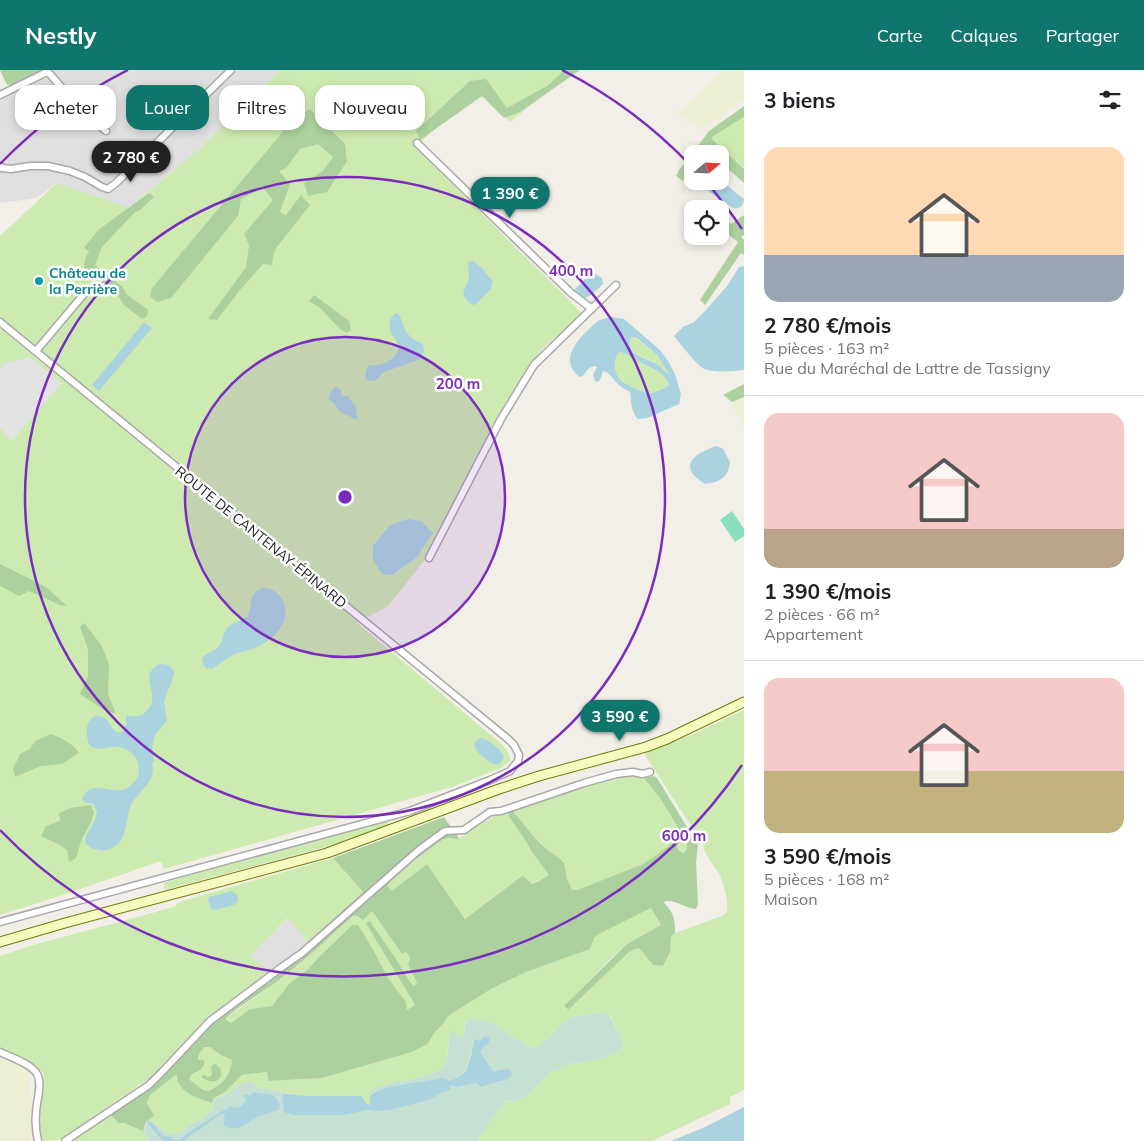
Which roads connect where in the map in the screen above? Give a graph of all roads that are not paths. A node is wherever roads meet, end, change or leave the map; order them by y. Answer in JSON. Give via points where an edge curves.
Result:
{"nodes":[{"id":1,"x":231,"y":70,"type":"edge"},
{"id":2,"x":46,"y":71,"type":"edge"},
{"id":3,"x":59,"y":85,"type":"edge"},
{"id":4,"x":209,"y":91,"type":"edge"},
{"id":5,"x":0,"y":95,"type":"edge"},
{"id":6,"x":169,"y":130,"type":"edge"},
{"id":7,"x":417,"y":143,"type":"dead end"},
{"id":8,"x":135,"y":148,"type":"dead end"},
{"id":9,"x":143,"y":157,"type":"junction"},
{"id":10,"x":0,"y":166,"type":"edge"},
{"id":11,"x":616,"y":285,"type":"dead end"},
{"id":12,"x":105,"y":286,"type":"dead end"},
{"id":13,"x":592,"y":309,"type":"junction"},
{"id":14,"x":0,"y":322,"type":"edge"},
{"id":15,"x":36,"y":351,"type":"junction"},
{"id":16,"x":429,"y":558,"type":"dead end"},
{"id":17,"x":744,"y":702,"type":"edge"},
{"id":18,"x":650,"y":772,"type":"dead end"},
{"id":19,"x":0,"y":922,"type":"edge"},
{"id":20,"x":0,"y":942,"type":"edge"},
{"id":21,"x":0,"y":1052,"type":"edge"},
{"id":22,"x":38,"y":1141,"type":"edge"},
{"id":23,"x":65,"y":1141,"type":"edge"}],
"edges":[{"from":1,"to":4,"type":"street"},
{"from":2,"to":3,"type":"street"},
{"from":2,"to":5,"type":"street"},
{"from":6,"to":9,"type":"street"},
{"from":7,"to":13,"type":"street"},
{"from":8,"to":9,"type":"street"},
{"from":9,"to":10,"type":"street","via":[[108,188],[70,171],[48,166],[12,169]]},
{"from":11,"to":13,"type":"street"},
{"from":12,"to":15,"type":"street","via":[[84,294]]},
{"from":13,"to":16,"type":"street","via":[[534,365]]},
{"from":14,"to":15,"type":"street","name":"ROUTE DE CANTENAY-ÉPINARD"},
{"from":15,"to":19,"type":"street","name":"ROUTE DE CANTENAY-ÉPINARD","via":[[508,738],[519,755],[510,771],[410,812]]},
{"from":17,"to":20,"type":"main road","via":[[646,747],[499,789],[327,853]]},
{"from":18,"to":23,"type":"street","via":[[616,774],[584,783],[490,812],[464,830],[444,831],[302,954],[210,1021],[149,1085]]},
{"from":21,"to":22,"type":"street","via":[[38,1075]]}]}
